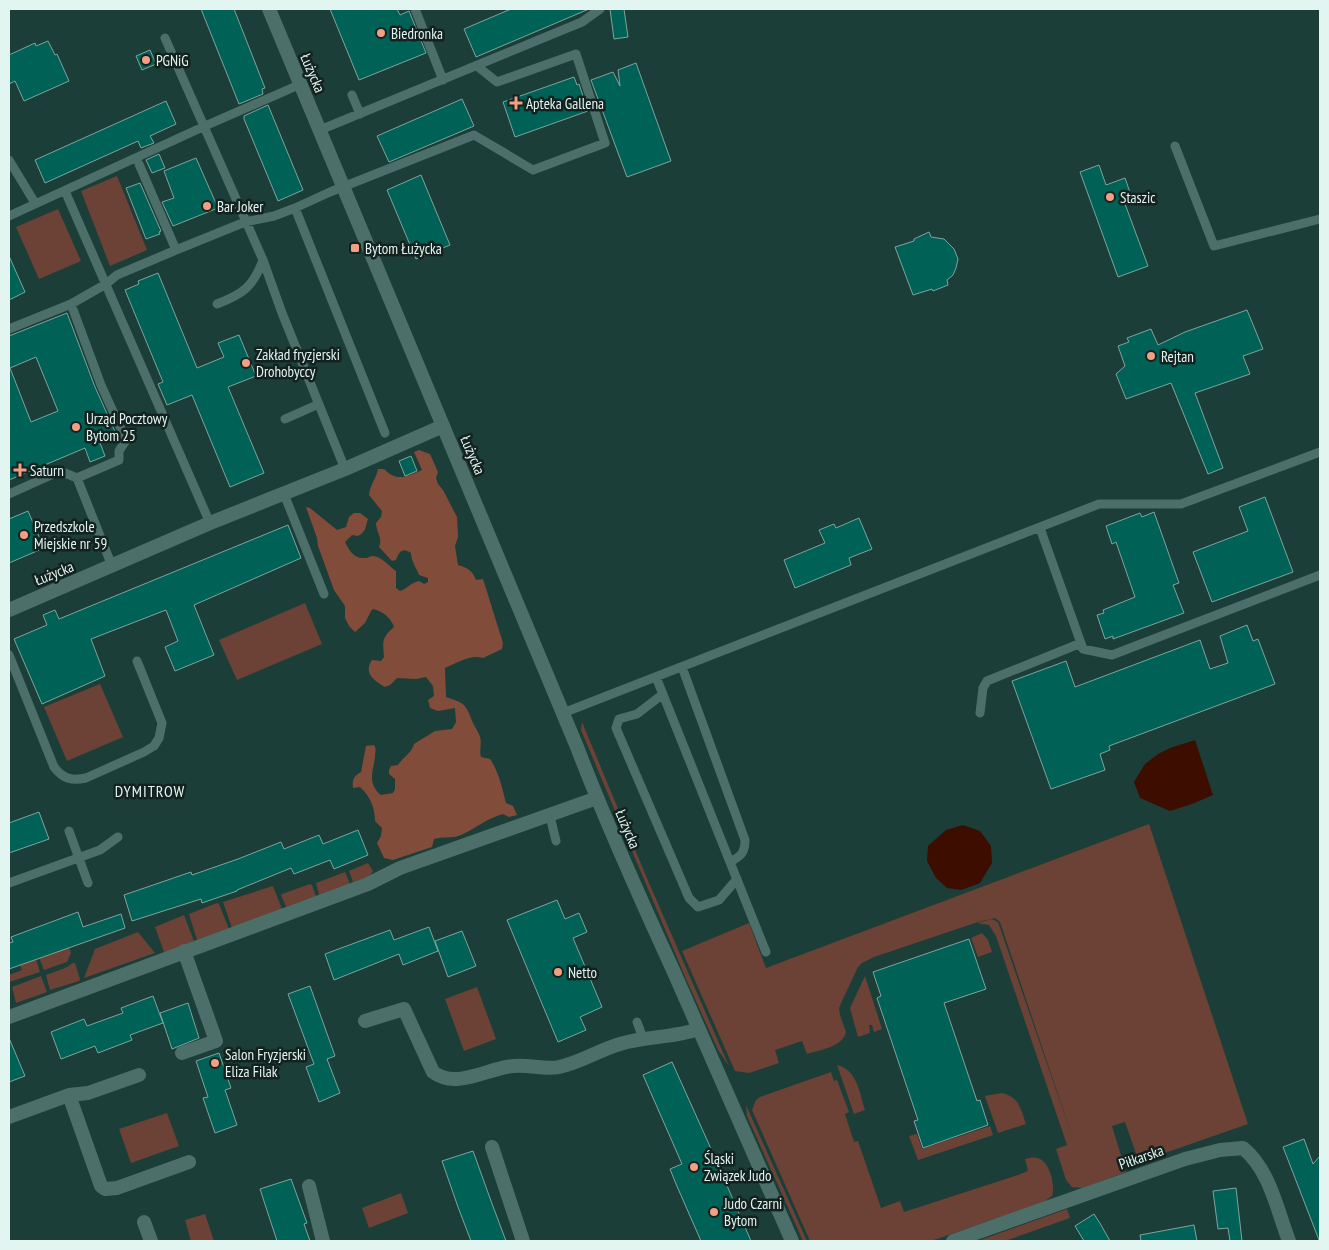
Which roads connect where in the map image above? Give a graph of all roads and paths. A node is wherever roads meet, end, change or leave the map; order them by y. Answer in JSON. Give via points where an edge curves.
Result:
{"nodes":[{"id":1,"x":269,"y":9,"type":"edge"},
{"id":2,"x":414,"y":9,"type":"edge"},
{"id":3,"x":600,"y":9,"type":"edge"},
{"id":4,"x":165,"y":38,"type":"dead end"},
{"id":5,"x":477,"y":66,"type":"junction"},
{"id":6,"x":443,"y":80,"type":"junction"},
{"id":7,"x":301,"y":84,"type":"junction"},
{"id":8,"x":352,"y":95,"type":"dead end"},
{"id":9,"x":360,"y":114,"type":"junction"},
{"id":10,"x":205,"y":126,"type":"junction"},
{"id":11,"x":320,"y":130,"type":"junction"},
{"id":12,"x":1175,"y":146,"type":"dead end"},
{"id":13,"x":9,"y":160,"type":"edge"},
{"id":14,"x":139,"y":164,"type":"dead end"},
{"id":15,"x":343,"y":187,"type":"junction"},
{"id":16,"x":64,"y":190,"type":"junction"},
{"id":17,"x":35,"y":204,"type":"junction"},
{"id":18,"x":295,"y":208,"type":"junction"},
{"id":19,"x":9,"y":216,"type":"edge"},
{"id":20,"x":1320,"y":220,"type":"edge"},
{"id":21,"x":245,"y":222,"type":"junction"},
{"id":22,"x":176,"y":250,"type":"junction"},
{"id":23,"x":263,"y":260,"type":"junction"},
{"id":24,"x":106,"y":284,"type":"junction"},
{"id":25,"x":71,"y":304,"type":"junction"},
{"id":26,"x":216,"y":304,"type":"dead end"},
{"id":27,"x":9,"y":330,"type":"edge"},
{"id":28,"x":319,"y":404,"type":"junction"},
{"id":29,"x":285,"y":419,"type":"dead end"},
{"id":30,"x":443,"y":426,"type":"junction"},
{"id":31,"x":385,"y":433,"type":"dead end"},
{"id":32,"x":1320,"y":452,"type":"edge"},
{"id":33,"x":345,"y":469,"type":"junction"},
{"id":34,"x":76,"y":478,"type":"junction"},
{"id":35,"x":9,"y":494,"type":"edge"},
{"id":36,"x":284,"y":494,"type":"junction"},
{"id":37,"x":210,"y":523,"type":"junction"},
{"id":38,"x":1040,"y":528,"type":"junction"},
{"id":39,"x":112,"y":566,"type":"junction"},
{"id":40,"x":1320,"y":575,"type":"edge"},
{"id":41,"x":324,"y":594,"type":"dead end"},
{"id":42,"x":9,"y":610,"type":"edge"},
{"id":43,"x":1081,"y":643,"type":"junction"},
{"id":44,"x":9,"y":655,"type":"edge"},
{"id":45,"x":137,"y":661,"type":"dead end"},
{"id":46,"x":682,"y":667,"type":"junction"},
{"id":47,"x":656,"y":677,"type":"junction"},
{"id":48,"x":663,"y":694,"type":"junction"},
{"id":49,"x":563,"y":712,"type":"junction"},
{"id":50,"x":980,"y":713,"type":"dead end"},
{"id":51,"x":597,"y":798,"type":"junction"},
{"id":52,"x":550,"y":816,"type":"junction"},
{"id":53,"x":69,"y":832,"type":"dead end"},
{"id":54,"x":118,"y":836,"type":"dead end"},
{"id":55,"x":556,"y":841,"type":"dead end"},
{"id":56,"x":79,"y":857,"type":"junction"},
{"id":57,"x":730,"y":862,"type":"junction"},
{"id":58,"x":737,"y":879,"type":"junction"},
{"id":59,"x":9,"y":883,"type":"edge"},
{"id":60,"x":88,"y":883,"type":"dead end"},
{"id":61,"x":184,"y":951,"type":"junction"},
{"id":62,"x":766,"y":952,"type":"dead end"},
{"id":63,"x":9,"y":1017,"type":"edge"},
{"id":64,"x":365,"y":1021,"type":"dead end"},
{"id":65,"x":637,"y":1022,"type":"dead end"},
{"id":66,"x":698,"y":1029,"type":"junction"},
{"id":67,"x":643,"y":1038,"type":"junction"},
{"id":68,"x":182,"y":1054,"type":"dead end"},
{"id":69,"x":139,"y":1075,"type":"dead end"},
{"id":70,"x":69,"y":1095,"type":"junction"},
{"id":71,"x":9,"y":1117,"type":"edge"},
{"id":72,"x":492,"y":1147,"type":"dead end"},
{"id":73,"x":189,"y":1162,"type":"dead end"},
{"id":74,"x":309,"y":1186,"type":"dead end"},
{"id":75,"x":144,"y":1222,"type":"dead end"},
{"id":76,"x":150,"y":1241,"type":"edge"},
{"id":77,"x":323,"y":1241,"type":"edge"},
{"id":78,"x":523,"y":1241,"type":"edge"},
{"id":79,"x":792,"y":1241,"type":"edge"},
{"id":80,"x":953,"y":1241,"type":"edge"},
{"id":81,"x":1289,"y":1241,"type":"edge"}],
"edges":[{"from":1,"to":7,"type":"street","name":"Łużycka"},
{"from":2,"to":6,"type":"lane"},
{"from":3,"to":5,"type":"lane","via":[[582,22]]},
{"from":4,"to":10,"type":"lane"},
{"from":5,"to":6,"type":"lane"},
{"from":5,"to":15,"type":"lane","via":[[497,82],[576,54],[605,143],[533,170],[474,135]]},
{"from":6,"to":9,"type":"lane"},
{"from":7,"to":10,"type":"lane"},
{"from":7,"to":11,"type":"street","name":"Łużycka"},
{"from":8,"to":9,"type":"lane"},
{"from":9,"to":11,"type":"lane"},
{"from":10,"to":16,"type":"lane"},
{"from":10,"to":21,"type":"lane"},
{"from":11,"to":15,"type":"street","name":"Łużycka"},
{"from":12,"to":20,"type":"lane","via":[[1214,246]]},
{"from":13,"to":17,"type":"lane"},
{"from":14,"to":22,"type":"lane"},
{"from":15,"to":18,"type":"lane"},
{"from":15,"to":30,"type":"street","name":"Łużycka"},
{"from":16,"to":17,"type":"lane"},
{"from":16,"to":24,"type":"lane"},
{"from":17,"to":19,"type":"lane"},
{"from":18,"to":21,"type":"lane"},
{"from":18,"to":31,"type":"lane"},
{"from":21,"to":22,"type":"lane"},
{"from":21,"to":23,"type":"lane"},
{"from":22,"to":24,"type":"lane"},
{"from":23,"to":26,"type":"lane","via":[[251,285]]},
{"from":23,"to":28,"type":"lane"},
{"from":24,"to":25,"type":"lane"},
{"from":24,"to":37,"type":"lane"},
{"from":25,"to":27,"type":"lane"},
{"from":25,"to":34,"type":"lane","via":[[101,385],[126,440],[119,451],[119,460]]},
{"from":28,"to":29,"type":"lane"},
{"from":28,"to":33,"type":"lane"},
{"from":30,"to":33,"type":"street","name":"Łużycka"},
{"from":30,"to":49,"type":"street","name":"Łużycka"},
{"from":32,"to":38,"type":"lane","via":[[1181,504],[1099,504]]},
{"from":33,"to":36,"type":"street","name":"Łużycka"},
{"from":34,"to":35,"type":"lane","via":[[60,471]]},
{"from":34,"to":39,"type":"lane"},
{"from":36,"to":37,"type":"street","name":"Łużycka"},
{"from":36,"to":41,"type":"lane"},
{"from":37,"to":39,"type":"street","name":"Łużycka"},
{"from":38,"to":43,"type":"lane"},
{"from":38,"to":46,"type":"lane"},
{"from":39,"to":42,"type":"street","name":"Łużycka"},
{"from":40,"to":43,"type":"lane","via":[[1112,655],[1083,648]]},
{"from":43,"to":50,"type":"lane","via":[[987,681]]},
{"from":44,"to":45,"type":"lane","via":[[54,767],[60,776],[76,780],[144,752],[159,738],[162,723]]},
{"from":46,"to":47,"type":"lane"},
{"from":46,"to":57,"type":"lane","via":[[745,840],[745,850]]},
{"from":47,"to":48,"type":"lane"},
{"from":47,"to":49,"type":"lane"},
{"from":48,"to":57,"type":"lane"},
{"from":48,"to":58,"type":"lane","via":[[637,714],[619,719],[616,728],[689,898],[698,907],[719,900]]},
{"from":49,"to":51,"type":"street","name":"Łużycka"},
{"from":51,"to":52,"type":"street"},
{"from":51,"to":66,"type":"street","name":"Łużycka"},
{"from":52,"to":55,"type":"lane"},
{"from":52,"to":61,"type":"street","via":[[400,868],[368,884]]},
{"from":53,"to":56,"type":"lane"},
{"from":54,"to":56,"type":"lane","via":[[100,850]]},
{"from":56,"to":59,"type":"lane"},
{"from":56,"to":60,"type":"lane"},
{"from":57,"to":58,"type":"lane"},
{"from":58,"to":62,"type":"lane"},
{"from":61,"to":63,"type":"street"},
{"from":61,"to":68,"type":"street","via":[[216,1041]]},
{"from":64,"to":67,"type":"street","via":[[404,1009],[432,1072],[448,1079],[515,1065],[560,1067]]},
{"from":65,"to":67,"type":"lane"},
{"from":66,"to":67,"type":"street"},
{"from":66,"to":79,"type":"street","name":"Łużycka","via":[[731,1091]]},
{"from":69,"to":70,"type":"street"},
{"from":70,"to":71,"type":"street"},
{"from":70,"to":73,"type":"street","via":[[101,1186],[105,1189],[117,1188]]},
{"from":72,"to":78,"type":"street"},
{"from":74,"to":77,"type":"street"},
{"from":75,"to":76,"type":"street"},
{"from":80,"to":81,"type":"street","name":"Piłkarska","via":[[1065,1198],[1184,1159],[1243,1148],[1263,1171]]}]}
